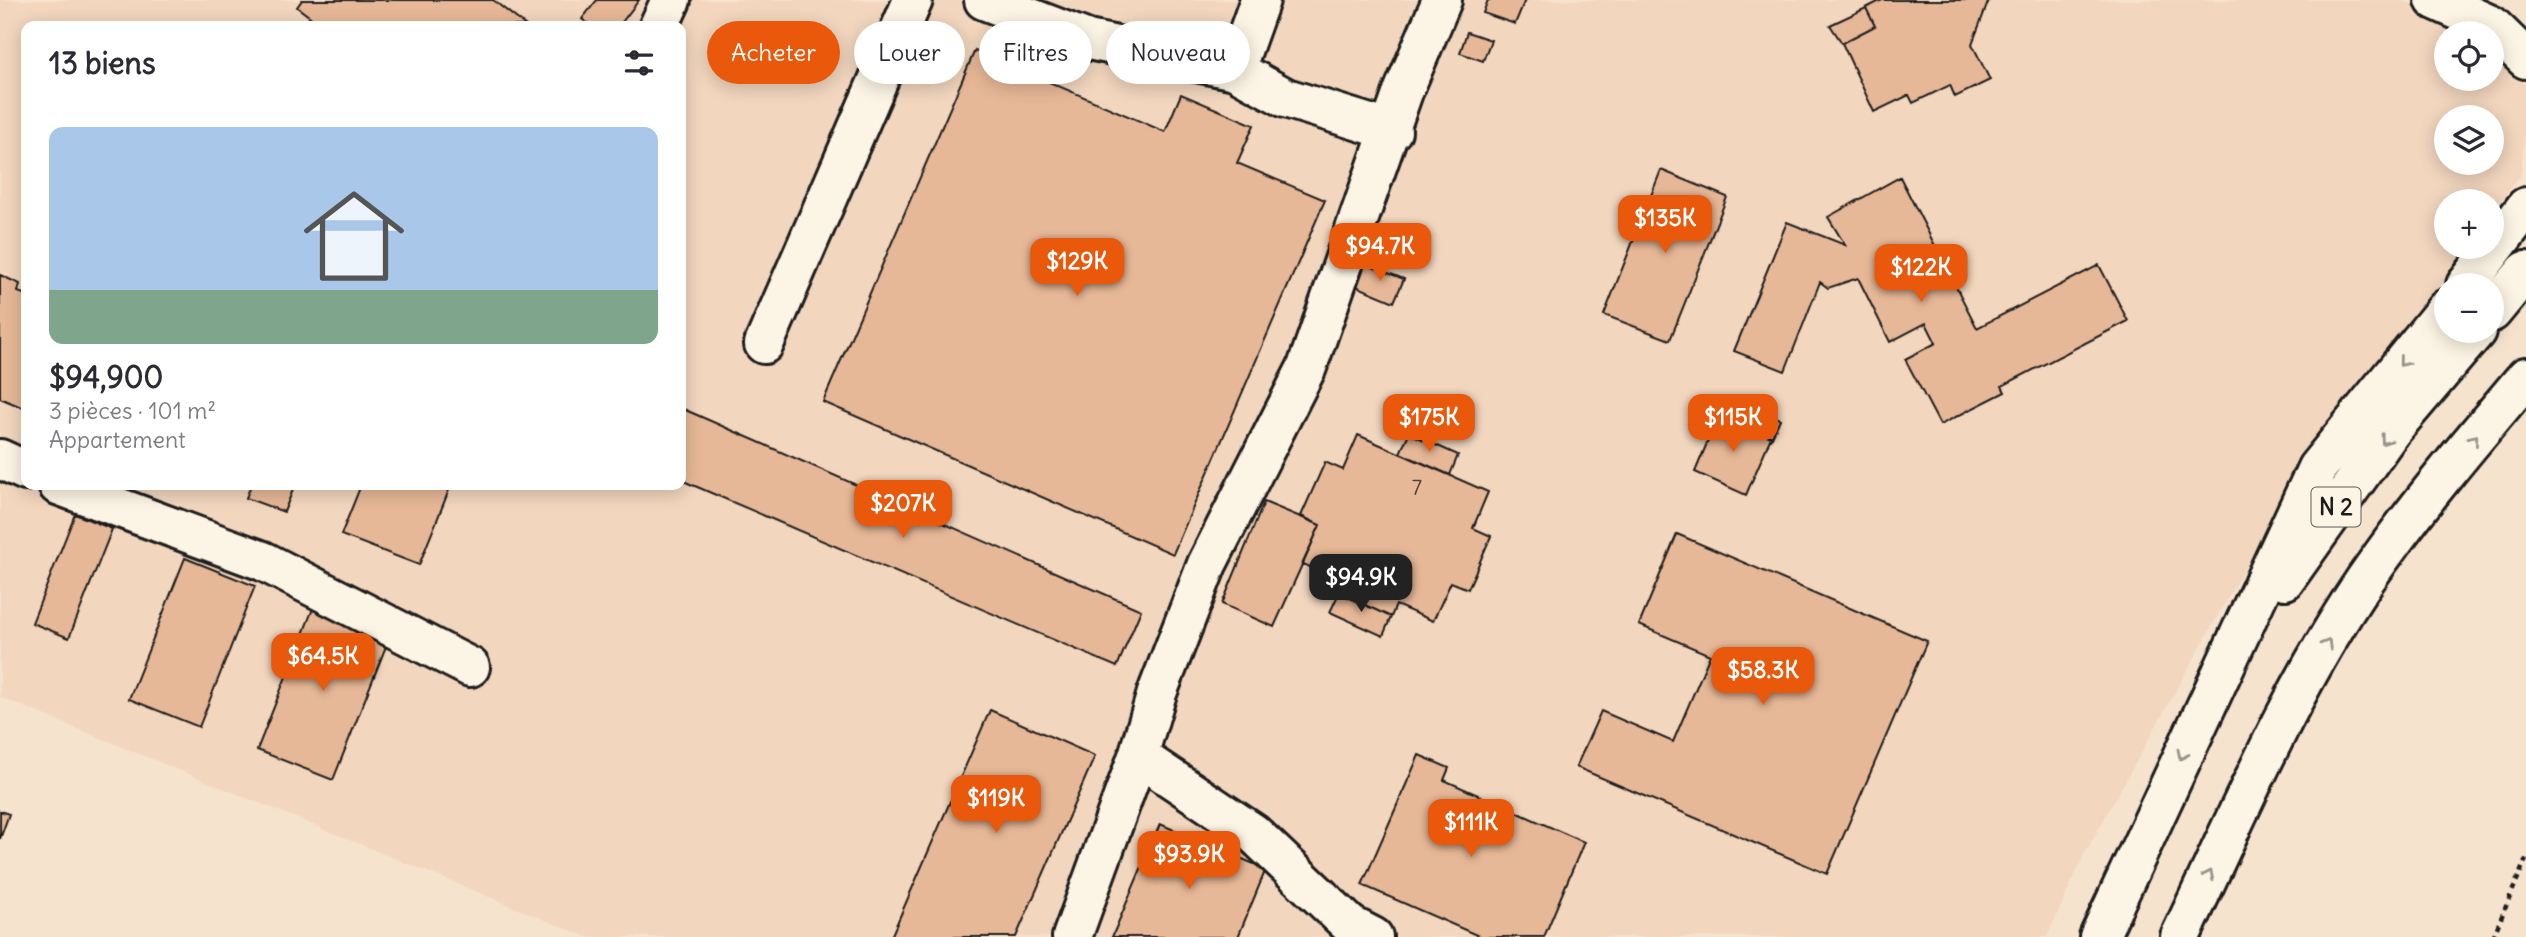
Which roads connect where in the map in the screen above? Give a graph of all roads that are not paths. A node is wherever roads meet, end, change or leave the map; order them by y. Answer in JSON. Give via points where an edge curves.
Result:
{"nodes":[{"id":1,"x":671,"y":0,"type":"edge"},
{"id":2,"x":913,"y":0,"type":"edge"},
{"id":3,"x":984,"y":0,"type":"edge"},
{"id":4,"x":1260,"y":0,"type":"edge"},
{"id":5,"x":1442,"y":0,"type":"edge"},
{"id":6,"x":2435,"y":0,"type":"edge"},
{"id":7,"x":661,"y":21,"type":"edge"},
{"id":8,"x":1250,"y":27,"type":"edge"},
{"id":9,"x":1106,"y":44,"type":"edge"},
{"id":10,"x":2526,"y":59,"type":"edge"},
{"id":11,"x":1250,"y":79,"type":"edge"},
{"id":12,"x":1392,"y":131,"type":"junction"},
{"id":13,"x":2526,"y":207,"type":"edge"},
{"id":14,"x":2526,"y":271,"type":"edge"},
{"id":15,"x":2475,"y":273,"type":"edge"},
{"id":16,"x":2504,"y":298,"type":"edge"},
{"id":17,"x":2434,"y":324,"type":"edge"},
{"id":18,"x":2466,"y":343,"type":"edge"},
{"id":19,"x":764,"y":344,"type":"dead end"},
{"id":20,"x":2526,"y":377,"type":"edge"},
{"id":21,"x":0,"y":459,"type":"edge"},
{"id":22,"x":21,"y":469,"type":"edge"},
{"id":23,"x":71,"y":490,"type":"edge"},
{"id":24,"x":470,"y":667,"type":"dead end"},
{"id":25,"x":2211,"y":693,"type":"junction"},
{"id":26,"x":1138,"y":756,"type":"junction"},
{"id":27,"x":1072,"y":937,"type":"edge"},
{"id":28,"x":1373,"y":937,"type":"edge"},
{"id":29,"x":2099,"y":937,"type":"edge"},
{"id":30,"x":2180,"y":937,"type":"edge"}],
"edges":[{"from":1,"to":7,"type":"main road"},
{"from":2,"to":19,"type":"main road"},
{"from":3,"to":9,"type":"main road"},
{"from":4,"to":8,"type":"main road"},
{"from":5,"to":12,"type":"main road","via":[[1403,92]]},
{"from":6,"to":10,"type":"main road","via":[[2491,25]]},
{"from":11,"to":12,"type":"main road","via":[[1286,98]]},
{"from":12,"to":26,"type":"main road","via":[[1307,367],[1207,564]]},
{"from":13,"to":15,"type":"main road"},
{"from":14,"to":16,"type":"main road"},
{"from":17,"to":25,"type":"main road","one_way":true,"via":[[2317,468]]},
{"from":18,"to":25,"type":"main road","number":"N 2","one_way":true,"via":[[2391,430]]},
{"from":30,"to":20,"type":"main road","number":"N 2","one_way":true,"via":[[2293,702],[2364,581],[2450,467]]},
{"from":21,"to":22,"type":"main road"},
{"from":23,"to":24,"type":"main road","via":[[263,561]]},
{"from":25,"to":29,"type":"main road","number":"N 2","one_way":true},
{"from":26,"to":27,"type":"main road"},
{"from":26,"to":28,"type":"main road","via":[[1253,834],[1350,925]]}]}
